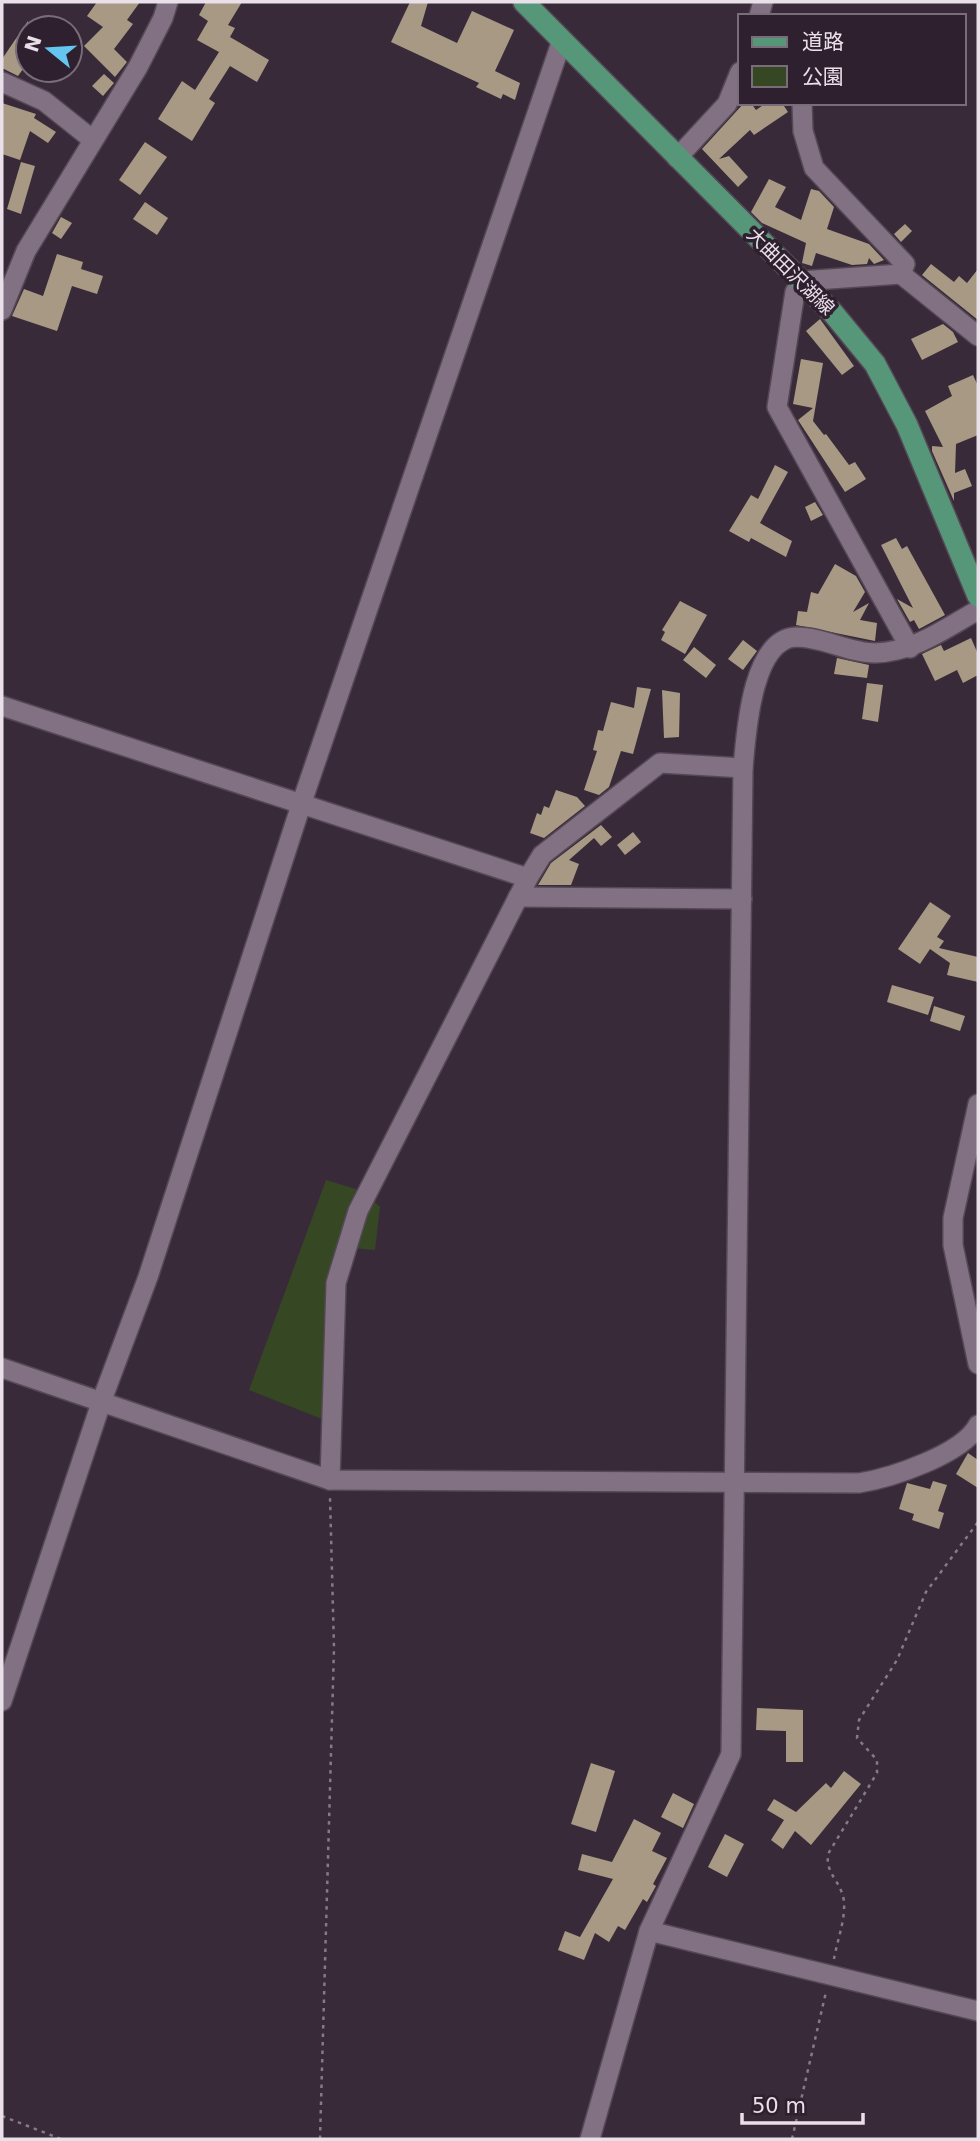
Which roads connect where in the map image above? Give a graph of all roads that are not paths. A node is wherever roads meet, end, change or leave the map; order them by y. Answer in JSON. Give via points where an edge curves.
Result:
{"nodes":[{"id":1,"x":168,"y":2,"type":"edge"},
{"id":2,"x":524,"y":2,"type":"edge"},
{"id":3,"x":562,"y":40,"type":"junction"},
{"id":4,"x":738,"y":77,"type":"edge"},
{"id":5,"x":2,"y":82,"type":"edge"},
{"id":6,"x":802,"y":105,"type":"edge"},
{"id":7,"x":93,"y":140,"type":"junction"},
{"id":8,"x":677,"y":158,"type":"junction"},
{"id":9,"x":901,"y":274,"type":"junction"},
{"id":10,"x":801,"y":281,"type":"junction"},
{"id":11,"x":2,"y":310,"type":"edge"},
{"id":12,"x":978,"y":336,"type":"edge"},
{"id":13,"x":978,"y":596,"type":"edge"},
{"id":14,"x":978,"y":610,"type":"edge"},
{"id":15,"x":910,"y":648,"type":"junction"},
{"id":16,"x":2,"y":706,"type":"edge"},
{"id":17,"x":743,"y":768,"type":"junction"},
{"id":18,"x":302,"y":802,"type":"junction"},
{"id":19,"x":528,"y":878,"type":"junction"},
{"id":20,"x":518,"y":897,"type":"junction"},
{"id":21,"x":742,"y":899,"type":"junction"},
{"id":22,"x":978,"y":1104,"type":"edge"},
{"id":23,"x":978,"y":1364,"type":"edge"},
{"id":24,"x":2,"y":1368,"type":"edge"},
{"id":25,"x":102,"y":1400,"type":"junction"},
{"id":26,"x":978,"y":1425,"type":"edge"},
{"id":27,"x":330,"y":1479,"type":"junction"},
{"id":28,"x":735,"y":1483,"type":"junction"},
{"id":29,"x":2,"y":1701,"type":"edge"},
{"id":30,"x":649,"y":1931,"type":"junction"},
{"id":31,"x":978,"y":2011,"type":"edge"},
{"id":32,"x":590,"y":2139,"type":"edge"}],
"edges":[{"from":1,"to":7,"type":"street","via":[[138,67]]},
{"from":2,"to":3,"type":"main road","name":"大曲田沢湖線"},
{"from":3,"to":8,"type":"main road","name":"大曲田沢湖線"},
{"from":3,"to":18,"type":"street"},
{"from":4,"to":8,"type":"street","via":[[727,104]]},
{"from":5,"to":7,"type":"street","via":[[44,100]]},
{"from":6,"to":9,"type":"street","via":[[803,131],[814,168],[905,264]]},
{"from":7,"to":11,"type":"street","via":[[26,251]]},
{"from":8,"to":10,"type":"main road","name":"大曲田沢湖線"},
{"from":9,"to":10,"type":"street"},
{"from":9,"to":12,"type":"street"},
{"from":10,"to":13,"type":"main road","name":"大曲田沢湖線","via":[[875,364],[907,425]]},
{"from":10,"to":15,"type":"street","via":[[795,292],[777,407]]},
{"from":14,"to":15,"type":"street"},
{"from":15,"to":17,"type":"street","via":[[874,653],[796,637],[780,642],[762,669],[750,701]]},
{"from":16,"to":18,"type":"street"},
{"from":17,"to":19,"type":"street","via":[[660,763],[542,855]]},
{"from":17,"to":21,"type":"street"},
{"from":18,"to":19,"type":"street"},
{"from":18,"to":25,"type":"street","via":[[148,1277]]},
{"from":19,"to":20,"type":"street"},
{"from":20,"to":21,"type":"street"},
{"from":20,"to":27,"type":"street","via":[[358,1210],[336,1283]]},
{"from":21,"to":28,"type":"street"},
{"from":22,"to":23,"type":"street","via":[[953,1217],[953,1245]]},
{"from":24,"to":25,"type":"street"},
{"from":25,"to":27,"type":"street"},
{"from":25,"to":29,"type":"street"},
{"from":26,"to":28,"type":"street","via":[[961,1445],[882,1479]]},
{"from":27,"to":28,"type":"street"},
{"from":28,"to":30,"type":"street","via":[[731,1754]]},
{"from":30,"to":31,"type":"street"},
{"from":30,"to":32,"type":"street"}]}
